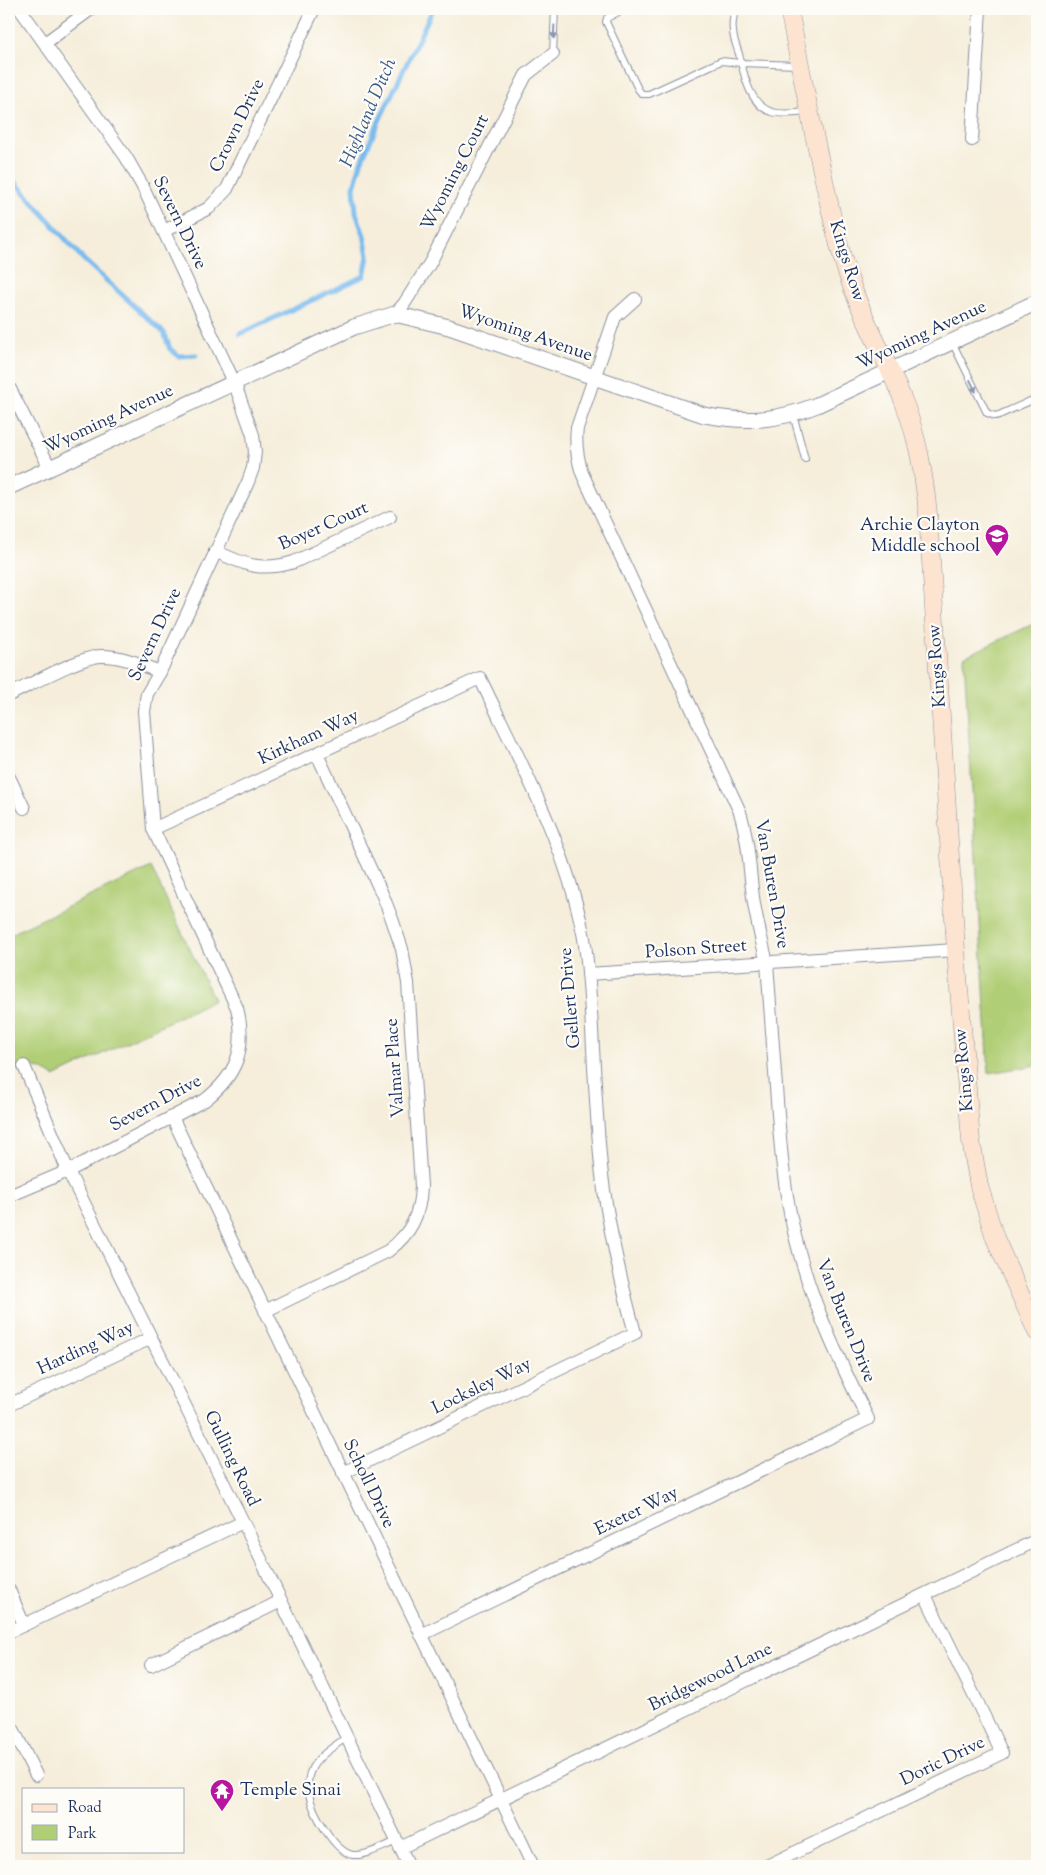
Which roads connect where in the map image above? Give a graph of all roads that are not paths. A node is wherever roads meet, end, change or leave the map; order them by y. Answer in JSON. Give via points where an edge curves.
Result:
{"nodes":[{"id":1,"x":20,"y":9,"type":"edge"},
{"id":2,"x":91,"y":9,"type":"edge"},
{"id":3,"x":314,"y":9,"type":"edge"},
{"id":4,"x":555,"y":9,"type":"edge"},
{"id":5,"x":624,"y":9,"type":"edge"},
{"id":6,"x":736,"y":9,"type":"edge"},
{"id":7,"x":789,"y":9,"type":"edge"},
{"id":8,"x":980,"y":9,"type":"edge"},
{"id":9,"x":45,"y":43,"type":"junction"},
{"id":10,"x":553,"y":54,"type":"joint"},
{"id":11,"x":741,"y":63,"type":"junction"},
{"id":12,"x":800,"y":65,"type":"junction"},
{"id":13,"x":809,"y":111,"type":"junction"},
{"id":14,"x":972,"y":140,"type":"dead end"},
{"id":15,"x":164,"y":231,"type":"junction"},
{"id":16,"x":635,"y":299,"type":"dead end"},
{"id":17,"x":1037,"y":302,"type":"edge"},
{"id":18,"x":395,"y":314,"type":"junction"},
{"id":19,"x":952,"y":342,"type":"junction"},
{"id":20,"x":889,"y":371,"type":"junction"},
{"id":21,"x":594,"y":377,"type":"junction"},
{"id":22,"x":234,"y":382,"type":"junction"},
{"id":23,"x":9,"y":387,"type":"edge"},
{"id":24,"x":1037,"y":398,"type":"edge"},
{"id":25,"x":792,"y":414,"type":"junction"},
{"id":26,"x":805,"y":459,"type":"dead end"},
{"id":27,"x":50,"y":468,"type":"junction"},
{"id":28,"x":9,"y":487,"type":"edge"},
{"id":29,"x":390,"y":517,"type":"dead end"},
{"id":30,"x":214,"y":551,"type":"junction"},
{"id":31,"x":160,"y":672,"type":"junction"},
{"id":32,"x":480,"y":678,"type":"joint"},
{"id":33,"x":9,"y":695,"type":"edge"},
{"id":34,"x":317,"y":754,"type":"junction"},
{"id":35,"x":9,"y":777,"type":"edge"},
{"id":36,"x":24,"y":808,"type":"dead end"},
{"id":37,"x":153,"y":829,"type":"junction"},
{"id":38,"x":956,"y":950,"type":"junction"},
{"id":39,"x":767,"y":962,"type":"junction"},
{"id":40,"x":588,"y":974,"type":"junction"},
{"id":41,"x":24,"y":1066,"type":"dead end"},
{"id":42,"x":172,"y":1117,"type":"junction"},
{"id":43,"x":68,"y":1171,"type":"junction"},
{"id":44,"x":9,"y":1196,"type":"edge"},
{"id":45,"x":265,"y":1311,"type":"junction"},
{"id":46,"x":635,"y":1332,"type":"joint"},
{"id":47,"x":1037,"y":1332,"type":"edge"},
{"id":48,"x":151,"y":1338,"type":"junction"},
{"id":49,"x":9,"y":1404,"type":"edge"},
{"id":50,"x":868,"y":1419,"type":"joint"},
{"id":51,"x":344,"y":1473,"type":"junction"},
{"id":52,"x":243,"y":1522,"type":"junction"},
{"id":53,"x":1037,"y":1540,"type":"edge"},
{"id":54,"x":9,"y":1590,"type":"edge"},
{"id":55,"x":925,"y":1595,"type":"junction"},
{"id":56,"x":282,"y":1602,"type":"junction"},
{"id":57,"x":24,"y":1625,"type":"junction"},
{"id":58,"x":9,"y":1632,"type":"edge"},
{"id":59,"x":421,"y":1635,"type":"junction"},
{"id":60,"x":151,"y":1665,"type":"dead end"},
{"id":61,"x":10,"y":1727,"type":"edge"},
{"id":62,"x":346,"y":1737,"type":"junction"},
{"id":63,"x":36,"y":1775,"type":"dead end"},
{"id":64,"x":500,"y":1800,"type":"junction"},
{"id":65,"x":398,"y":1845,"type":"junction"},
{"id":66,"x":409,"y":1866,"type":"edge"},
{"id":67,"x":533,"y":1866,"type":"edge"},
{"id":68,"x":767,"y":1866,"type":"edge"}],
"edges":[{"from":1,"to":9,"type":"street","name":"Severn Drive"},
{"from":2,"to":9,"type":"street"},
{"from":3,"to":15,"type":"street","name":"Crown Drive","via":[[227,189],[209,208]]},
{"from":4,"to":10,"type":"lane","one_way":true},
{"from":5,"to":11,"type":"lane","via":[[609,16],[606,22],[642,94],[649,94],[721,61]]},
{"from":6,"to":11,"type":"lane","via":[[732,31]]},
{"from":7,"to":12,"type":"main road","name":"Kings Row"},
{"from":8,"to":14,"type":"street"},
{"from":9,"to":15,"type":"street","name":"Severn Drive","via":[[126,157]]},
{"from":10,"to":18,"type":"street","name":"Wyoming Court","via":[[526,76],[430,263]]},
{"from":11,"to":12,"type":"lane"},
{"from":11,"to":13,"type":"lane","via":[[747,84],[762,106],[771,112],[785,114]]},
{"from":12,"to":13,"type":"main road","name":"Kings Row"},
{"from":13,"to":20,"type":"main road","name":"Kings Row","via":[[846,270]]},
{"from":15,"to":22,"type":"street","name":"Severn Drive"},
{"from":16,"to":21,"type":"street","name":"Van Buren Drive","via":[[615,317]]},
{"from":17,"to":19,"type":"street","name":"Wyoming Avenue"},
{"from":18,"to":21,"type":"street","name":"Wyoming Avenue","via":[[449,327]]},
{"from":18,"to":22,"type":"street","name":"Wyoming Avenue","via":[[354,327]]},
{"from":19,"to":20,"type":"street","name":"Wyoming Avenue"},
{"from":19,"to":24,"type":"lane","one_way":true,"via":[[987,413],[1000,415]]},
{"from":20,"to":25,"type":"street","name":"Wyoming Avenue"},
{"from":20,"to":38,"type":"main road","name":"Kings Row","via":[[912,426],[925,484]]},
{"from":21,"to":25,"type":"street","name":"Wyoming Avenue","via":[[727,420],[752,421]]},
{"from":21,"to":39,"type":"street","name":"Van Buren Drive","via":[[577,428],[577,459],[740,812],[747,836],[753,897]]},
{"from":22,"to":27,"type":"street","name":"Wyoming Avenue"},
{"from":22,"to":30,"type":"street","name":"Severn Drive","via":[[253,435],[255,452],[248,482]]},
{"from":23,"to":27,"type":"street"},
{"from":25,"to":26,"type":"lane"},
{"from":27,"to":28,"type":"street","name":"Wyoming Avenue"},
{"from":29,"to":30,"type":"street","name":"Boyer Court","via":[[278,567],[259,568],[242,564]]},
{"from":30,"to":31,"type":"street","name":"Severn Drive"},
{"from":31,"to":33,"type":"street","via":[[120,658],[100,656]]},
{"from":31,"to":37,"type":"street","name":"Severn Drive","via":[[147,694],[144,711]]},
{"from":32,"to":34,"type":"street","name":"Kirkham Way"},
{"from":32,"to":40,"type":"street","name":"Gellert Drive","via":[[563,860],[576,898]]},
{"from":34,"to":37,"type":"street","name":"Kirkham Way"},
{"from":34,"to":45,"type":"street","name":"Valmar Place","via":[[383,896],[402,950],[408,983],[421,1202],[411,1228],[388,1251]]},
{"from":35,"to":36,"type":"street"},
{"from":37,"to":42,"type":"street","name":"Severn Drive","via":[[237,1008],[241,1025],[241,1044],[230,1075],[205,1100]]},
{"from":38,"to":39,"type":"street","name":"Polson Street"},
{"from":38,"to":47,"type":"main road","name":"Kings Row","via":[[976,1172],[995,1238]]},
{"from":39,"to":40,"type":"street","name":"Polson Street"},
{"from":39,"to":50,"type":"street","name":"Van Buren Drive","via":[[780,1154],[799,1255],[831,1342]]},
{"from":40,"to":46,"type":"street","name":"Gellert Drive","via":[[606,1208]]},
{"from":41,"to":43,"type":"street","name":"Gulling Road"},
{"from":42,"to":43,"type":"street","name":"Severn Drive"},
{"from":42,"to":45,"type":"street","name":"Scholl Drive"},
{"from":43,"to":44,"type":"street","name":"Severn Drive"},
{"from":43,"to":48,"type":"street","name":"Gulling Road"},
{"from":45,"to":51,"type":"street","name":"Scholl Drive"},
{"from":46,"to":51,"type":"street","name":"Locksley Way"},
{"from":48,"to":49,"type":"street","name":"Harding Way"},
{"from":48,"to":52,"type":"street","name":"Gulling Road"},
{"from":50,"to":59,"type":"street","name":"Exeter Way"},
{"from":51,"to":59,"type":"street","name":"Scholl Drive"},
{"from":52,"to":56,"type":"street","name":"Gulling Road"},
{"from":52,"to":57,"type":"street"},
{"from":53,"to":55,"type":"street","name":"Bridgewood Lane"},
{"from":54,"to":57,"type":"street"},
{"from":55,"to":64,"type":"street","name":"Bridgewood Lane"},
{"from":55,"to":68,"type":"street","name":"Doric Drive","via":[[1002,1753]]},
{"from":56,"to":60,"type":"street"},
{"from":56,"to":62,"type":"street","name":"Gulling Road"},
{"from":57,"to":58,"type":"street"},
{"from":59,"to":64,"type":"street","name":"Scholl Drive"},
{"from":61,"to":63,"type":"street"},
{"from":62,"to":65,"type":"street","name":"Gulling Road"},
{"from":62,"to":65,"type":"lane","via":[[319,1759],[308,1778],[309,1794],[321,1823],[338,1848],[352,1855]]},
{"from":64,"to":65,"type":"street","name":"Bridgewood Lane"},
{"from":64,"to":67,"type":"street","name":"Scholl Drive"},
{"from":65,"to":66,"type":"street","name":"Gulling Road"}]}
